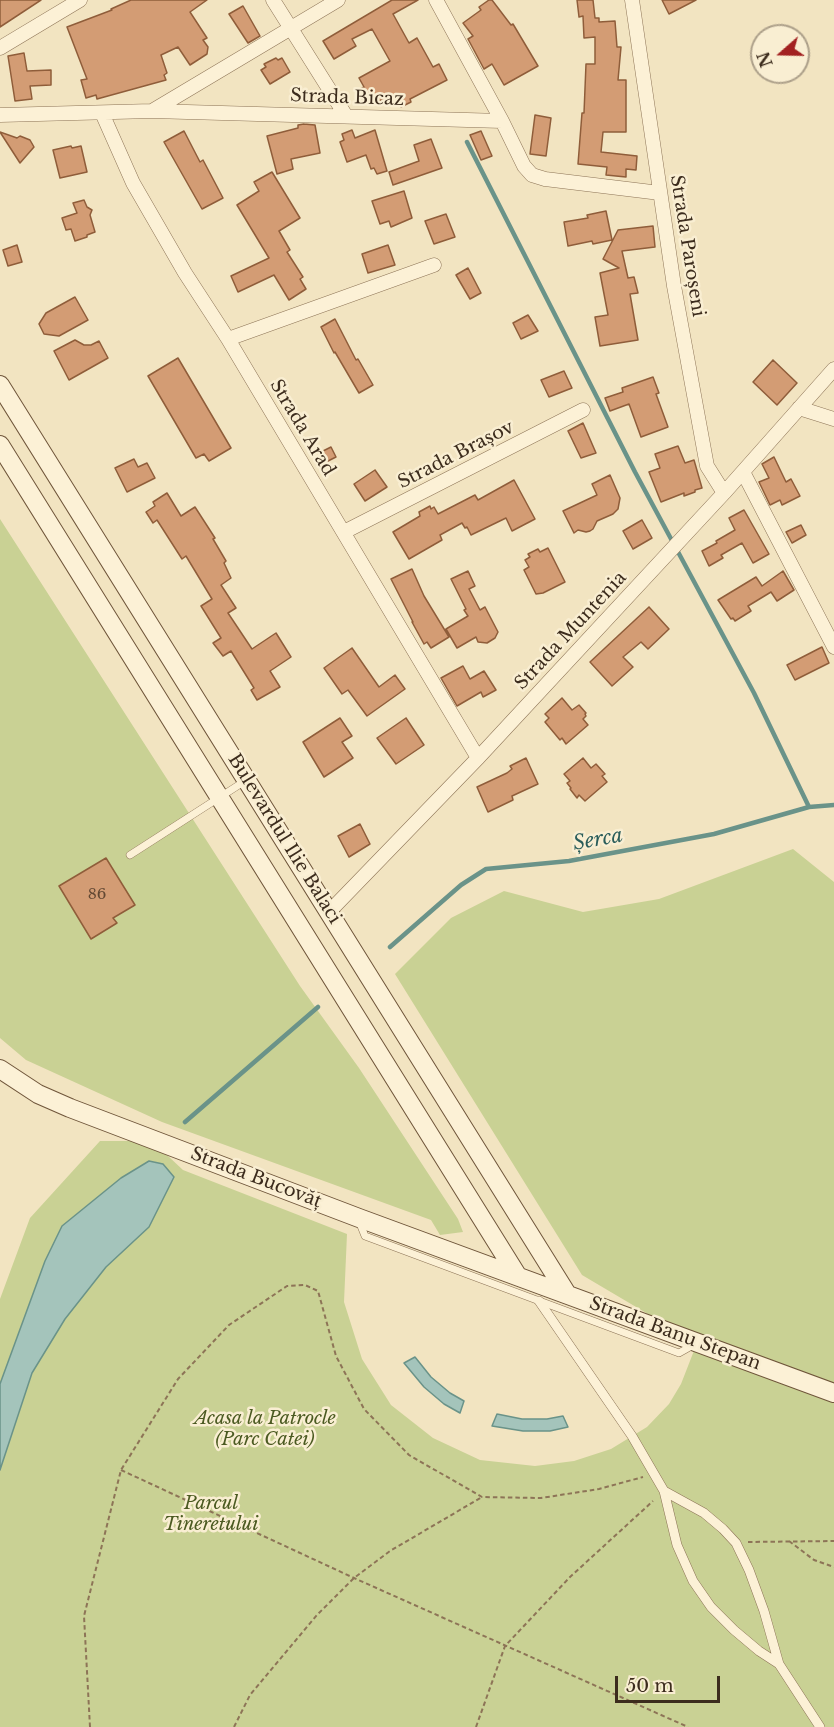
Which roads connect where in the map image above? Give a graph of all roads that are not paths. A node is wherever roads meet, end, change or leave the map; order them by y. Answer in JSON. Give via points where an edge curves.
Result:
{"nodes":[{"id":1,"x":80,"y":0,"type":"edge"},
{"id":2,"x":273,"y":0,"type":"edge"},
{"id":3,"x":338,"y":0,"type":"edge"},
{"id":4,"x":436,"y":0,"type":"edge"},
{"id":5,"x":632,"y":0,"type":"edge"},
{"id":6,"x":291,"y":28,"type":"junction"},
{"id":7,"x":0,"y":48,"type":"edge"},
{"id":8,"x":152,"y":111,"type":"junction"},
{"id":9,"x":102,"y":113,"type":"junction"},
{"id":10,"x":0,"y":115,"type":"edge"},
{"id":11,"x":346,"y":116,"type":"junction"},
{"id":12,"x":502,"y":121,"type":"junction"},
{"id":13,"x":660,"y":193,"type":"junction"},
{"id":14,"x":434,"y":265,"type":"dead end"},
{"id":15,"x":228,"y":339,"type":"junction"},
{"id":16,"x":834,"y":369,"type":"edge"},
{"id":17,"x":0,"y":385,"type":"edge"},
{"id":18,"x":799,"y":408,"type":"junction"},
{"id":19,"x":583,"y":410,"type":"dead end"},
{"id":20,"x":834,"y":419,"type":"edge"},
{"id":21,"x":0,"y":445,"type":"edge"},
{"id":22,"x":743,"y":472,"type":"junction"},
{"id":23,"x":724,"y":493,"type":"junction"},
{"id":24,"x":344,"y":532,"type":"junction"},
{"id":25,"x":834,"y":648,"type":"edge"},
{"id":26,"x":478,"y":758,"type":"junction"},
{"id":27,"x":247,"y":779,"type":"junction"},
{"id":28,"x":219,"y":797,"type":"junction"},
{"id":29,"x":130,"y":855,"type":"dead end"},
{"id":30,"x":329,"y":912,"type":"junction"},
{"id":31,"x":0,"y":1070,"type":"edge"},
{"id":32,"x":358,"y":1218,"type":"junction"},
{"id":33,"x":517,"y":1275,"type":"junction"},
{"id":34,"x":567,"y":1294,"type":"junction"},
{"id":35,"x":539,"y":1301,"type":"junction"},
{"id":36,"x":697,"y":1343,"type":"junction"},
{"id":37,"x":834,"y":1393,"type":"edge"},
{"id":38,"x":664,"y":1491,"type":"junction"},
{"id":39,"x":779,"y":1664,"type":"junction"},
{"id":40,"x":820,"y":1727,"type":"edge"}],
"edges":[{"from":1,"to":7,"type":"street"},
{"from":2,"to":6,"type":"street"},
{"from":3,"to":6,"type":"street"},
{"from":4,"to":12,"type":"street"},
{"from":5,"to":13,"type":"street","name":"Strada Paroșeni"},
{"from":6,"to":8,"type":"street"},
{"from":6,"to":11,"type":"street"},
{"from":8,"to":9,"type":"street","name":"Strada Bicaz"},
{"from":8,"to":11,"type":"street","name":"Strada Bicaz"},
{"from":9,"to":10,"type":"street","name":"Strada Bicaz"},
{"from":9,"to":15,"type":"street","name":"Strada Arad","via":[[133,183],[184,273]]},
{"from":11,"to":12,"type":"street","name":"Strada Bicaz"},
{"from":12,"to":13,"type":"street","via":[[532,175]]},
{"from":13,"to":23,"type":"street","name":"Strada Paroșeni","via":[[707,466]]},
{"from":14,"to":15,"type":"street"},
{"from":15,"to":24,"type":"street","name":"Strada Arad"},
{"from":16,"to":18,"type":"street","name":"Strada Muntenia"},
{"from":17,"to":27,"type":"main road","name":"Bulevardul Ilie Balaci"},
{"from":18,"to":20,"type":"street"},
{"from":18,"to":22,"type":"street","name":"Strada Muntenia"},
{"from":19,"to":24,"type":"street","name":"Strada Brașov"},
{"from":21,"to":28,"type":"main road","name":"Bulevardul Ilie Balaci"},
{"from":22,"to":23,"type":"street","name":"Strada Muntenia"},
{"from":22,"to":25,"type":"street"},
{"from":23,"to":26,"type":"street","name":"Strada Muntenia"},
{"from":24,"to":26,"type":"street","name":"Strada Arad"},
{"from":26,"to":30,"type":"street","name":"Strada Muntenia"},
{"from":27,"to":28,"type":"lane"},
{"from":27,"to":30,"type":"main road","name":"Bulevardul Ilie Balaci"},
{"from":28,"to":29,"type":"lane"},
{"from":28,"to":33,"type":"main road","name":"Bulevardul Ilie Balaci"},
{"from":30,"to":34,"type":"main road","name":"Bulevardul Ilie Balaci"},
{"from":31,"to":32,"type":"main road","name":"Strada Bucovăț","via":[[70,1108]]},
{"from":32,"to":33,"type":"main road","name":"Strada Bucovăț"},
{"from":32,"to":35,"type":"lane","via":[[364,1236]]},
{"from":33,"to":34,"type":"main road","name":"Strada Banu Stepan"},
{"from":33,"to":35,"type":"lane"},
{"from":34,"to":36,"type":"main road","name":"Strada Banu Stepan"},
{"from":35,"to":36,"type":"lane","via":[[678,1353]]},
{"from":35,"to":38,"type":"street","via":[[632,1436]]},
{"from":36,"to":37,"type":"main road","name":"Strada Banu Stepan"},
{"from":38,"to":39,"type":"street","via":[[677,1545],[693,1581],[734,1630]]},
{"from":38,"to":39,"type":"street","via":[[704,1513],[736,1543],[764,1611]]},
{"from":39,"to":40,"type":"street"}]}
